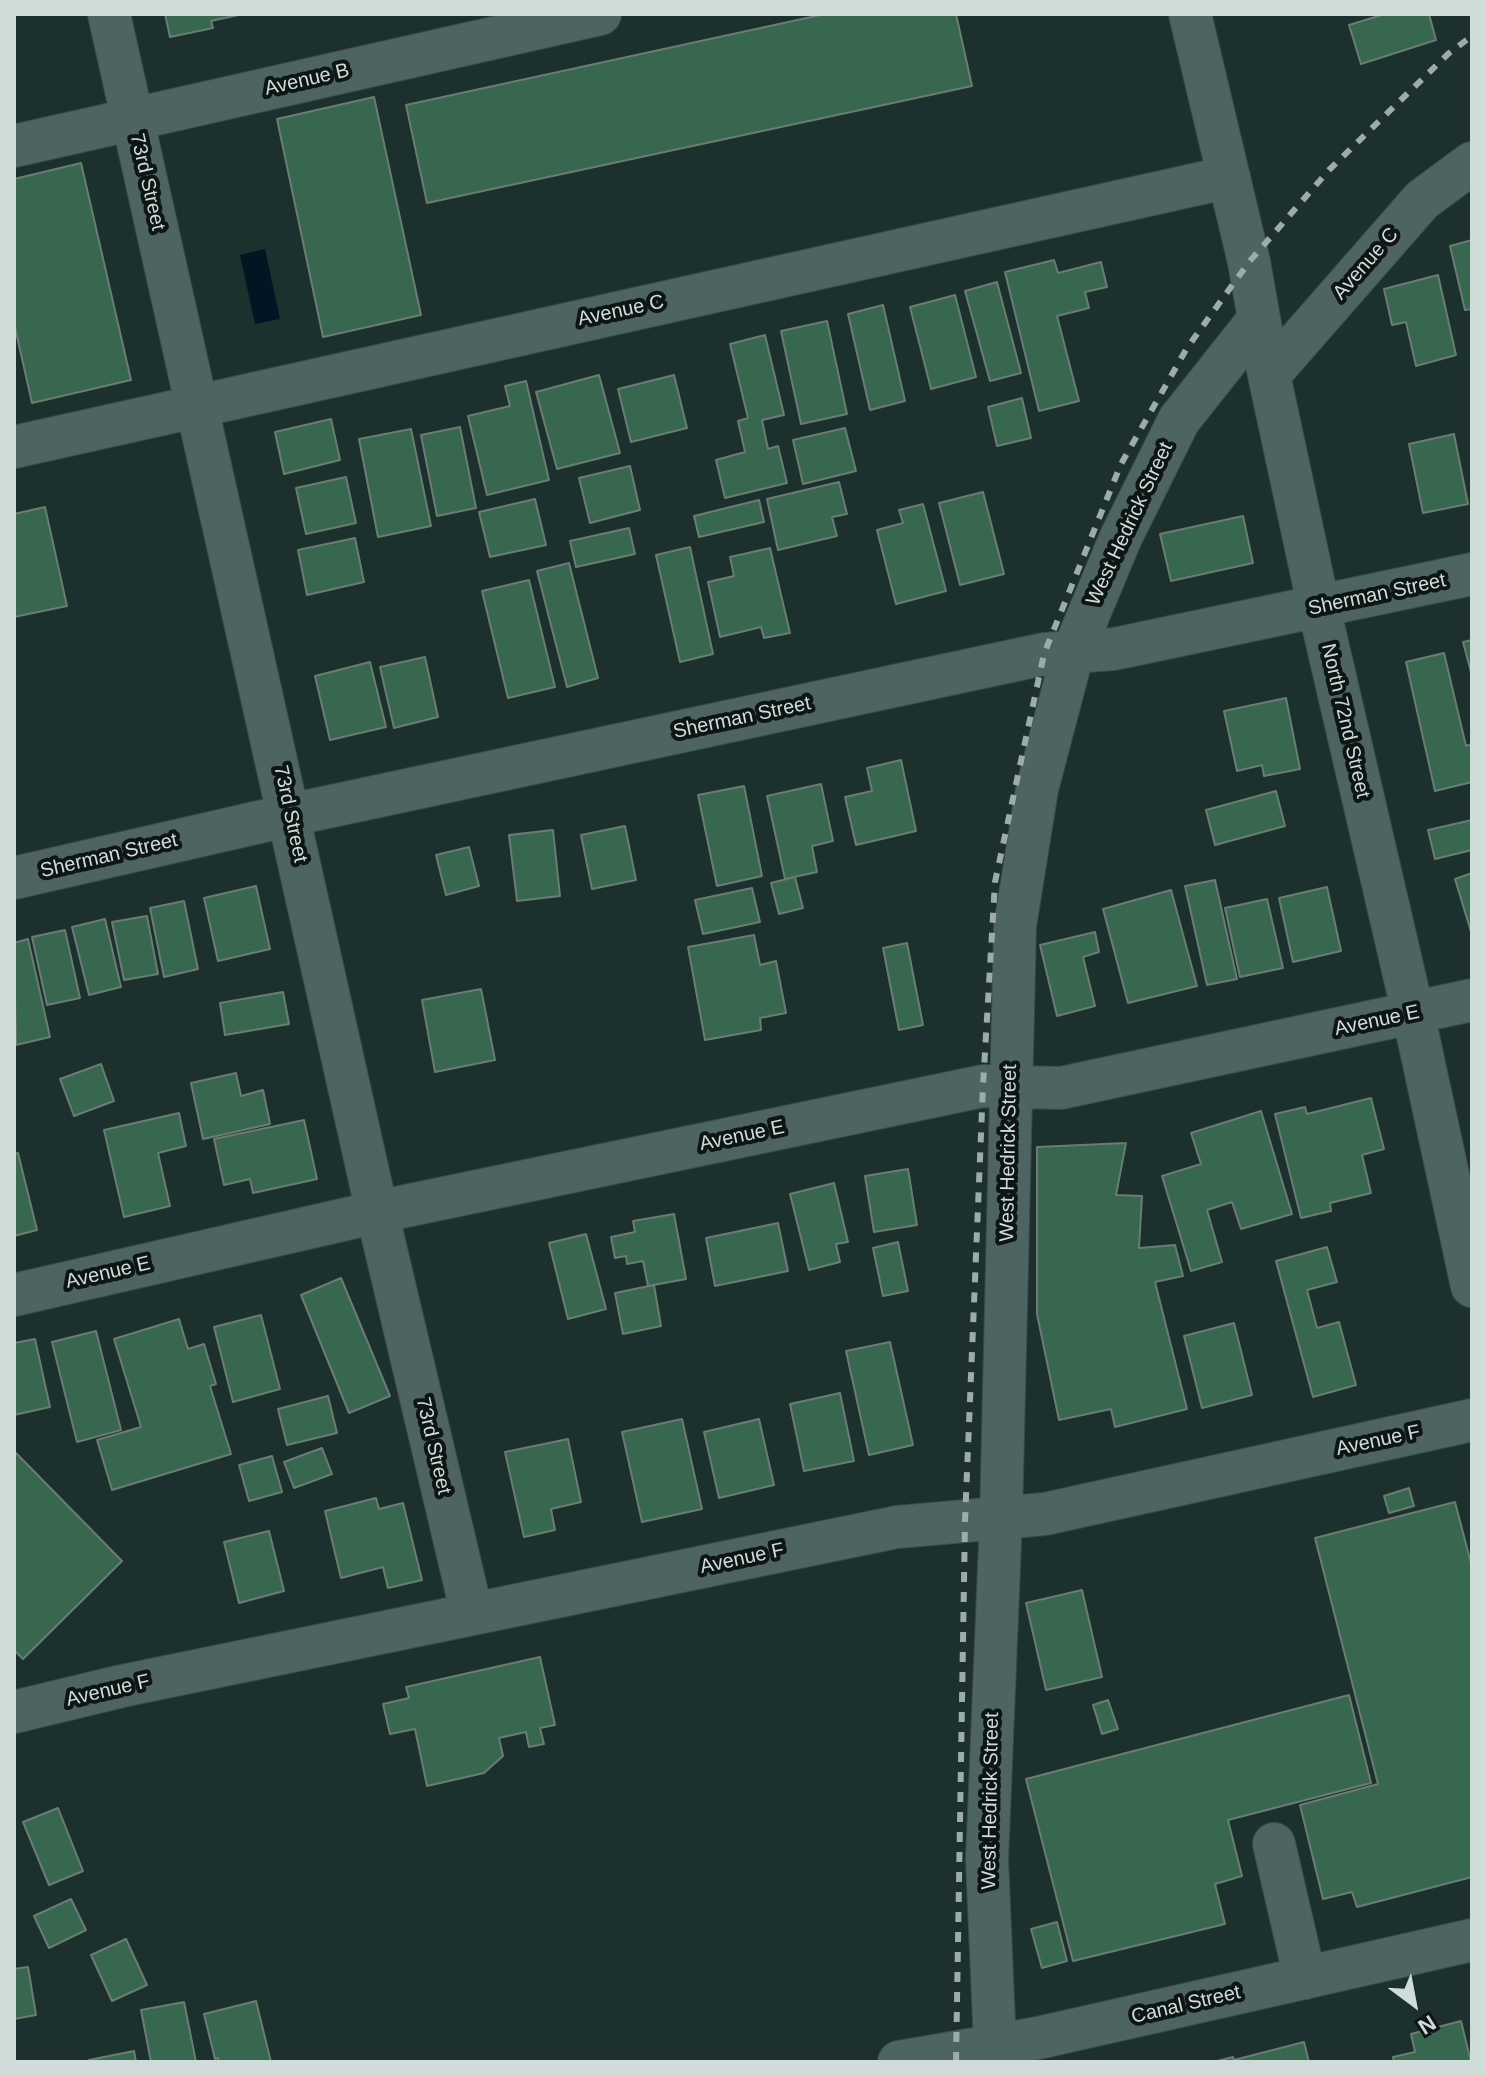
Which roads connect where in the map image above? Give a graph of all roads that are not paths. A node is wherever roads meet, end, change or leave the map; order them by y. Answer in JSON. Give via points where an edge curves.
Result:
{"nodes":[{"id":1,"x":109,"y":14,"type":"edge"},
{"id":2,"x":600,"y":14,"type":"edge"},
{"id":3,"x":1190,"y":14,"type":"edge"},
{"id":4,"x":132,"y":120,"type":"junction"},
{"id":5,"x":14,"y":146,"type":"edge"},
{"id":6,"x":1472,"y":163,"type":"edge"},
{"id":7,"x":1229,"y":177,"type":"junction"},
{"id":8,"x":1259,"y":319,"type":"junction"},
{"id":9,"x":1269,"y":375,"type":"junction"},
{"id":10,"x":198,"y":405,"type":"junction"},
{"id":11,"x":14,"y":447,"type":"edge"},
{"id":12,"x":1472,"y":574,"type":"edge"},
{"id":13,"x":1319,"y":608,"type":"junction"},
{"id":14,"x":1073,"y":652,"type":"junction"},
{"id":15,"x":290,"y":815,"type":"junction"},
{"id":16,"x":14,"y":878,"type":"edge"},
{"id":17,"x":1472,"y":1000,"type":"edge"},
{"id":18,"x":1413,"y":1013,"type":"junction"},
{"id":19,"x":1011,"y":1087,"type":"junction"},
{"id":20,"x":377,"y":1212,"type":"junction"},
{"id":21,"x":1472,"y":1286,"type":"edge"},
{"id":22,"x":14,"y":1295,"type":"edge"},
{"id":23,"x":1472,"y":1420,"type":"edge"},
{"id":24,"x":1001,"y":1518,"type":"junction"},
{"id":25,"x":472,"y":1614,"type":"junction"},
{"id":26,"x":14,"y":1712,"type":"edge"},
{"id":27,"x":1274,"y":1844,"type":"dead end"},
{"id":28,"x":1472,"y":1940,"type":"edge"},
{"id":29,"x":1305,"y":1978,"type":"junction"},
{"id":30,"x":995,"y":2045,"type":"junction"},
{"id":31,"x":1037,"y":2050,"type":"edge"},
{"id":32,"x":899,"y":2062,"type":"edge"}],
"edges":[{"from":1,"to":4,"type":"street","name":"73rd Street"},
{"from":2,"to":4,"type":"street","name":"Avenue B"},
{"from":3,"to":7,"type":"street","name":"North 72nd Street"},
{"from":4,"to":5,"type":"street","name":"Avenue B"},
{"from":4,"to":10,"type":"street","name":"73rd Street"},
{"from":6,"to":9,"type":"street","name":"Avenue C","via":[[1422,200]]},
{"from":7,"to":8,"type":"street","name":"North 72nd Street"},
{"from":7,"to":10,"type":"street","name":"Avenue C"},
{"from":8,"to":9,"type":"street","name":"North 72nd Street"},
{"from":8,"to":14,"type":"street","name":"West Hedrick Street","via":[[1179,420],[1121,537]]},
{"from":9,"to":13,"type":"street","name":"North 72nd Street"},
{"from":10,"to":11,"type":"street","name":"Avenue C"},
{"from":10,"to":15,"type":"street","name":"73rd Street"},
{"from":12,"to":13,"type":"street","name":"Sherman Street"},
{"from":13,"to":14,"type":"street","name":"Sherman Street","via":[[1114,649]]},
{"from":13,"to":18,"type":"street","name":"North 72nd Street"},
{"from":14,"to":15,"type":"street","name":"Sherman Street"},
{"from":14,"to":19,"type":"street","name":"West Hedrick Street","via":[[1037,789],[1015,926]]},
{"from":15,"to":16,"type":"street","name":"Sherman Street"},
{"from":15,"to":20,"type":"street","name":"73rd Street"},
{"from":17,"to":18,"type":"street","name":"Avenue E"},
{"from":18,"to":19,"type":"street","name":"Avenue E","via":[[1061,1088]]},
{"from":18,"to":21,"type":"street","name":"North 72nd Street"},
{"from":19,"to":20,"type":"street","name":"Avenue E","via":[[983,1086]]},
{"from":19,"to":24,"type":"street","name":"West Hedrick Street"},
{"from":20,"to":22,"type":"street","name":"Avenue E"},
{"from":20,"to":25,"type":"street","name":"73rd Street"},
{"from":23,"to":24,"type":"street","name":"Avenue F","via":[[1045,1514]]},
{"from":24,"to":25,"type":"street","name":"Avenue F","via":[[897,1527]]},
{"from":24,"to":30,"type":"street","name":"West Hedrick Street","via":[[987,1860]]},
{"from":25,"to":26,"type":"street","name":"Avenue F"},
{"from":27,"to":29,"type":"street"},
{"from":28,"to":29,"type":"street","name":"Canal Street"},
{"from":29,"to":31,"type":"street","name":"Canal Street"},
{"from":30,"to":31,"type":"street","name":"Canal Street"},
{"from":30,"to":32,"type":"street","name":"Canal Street"}]}
